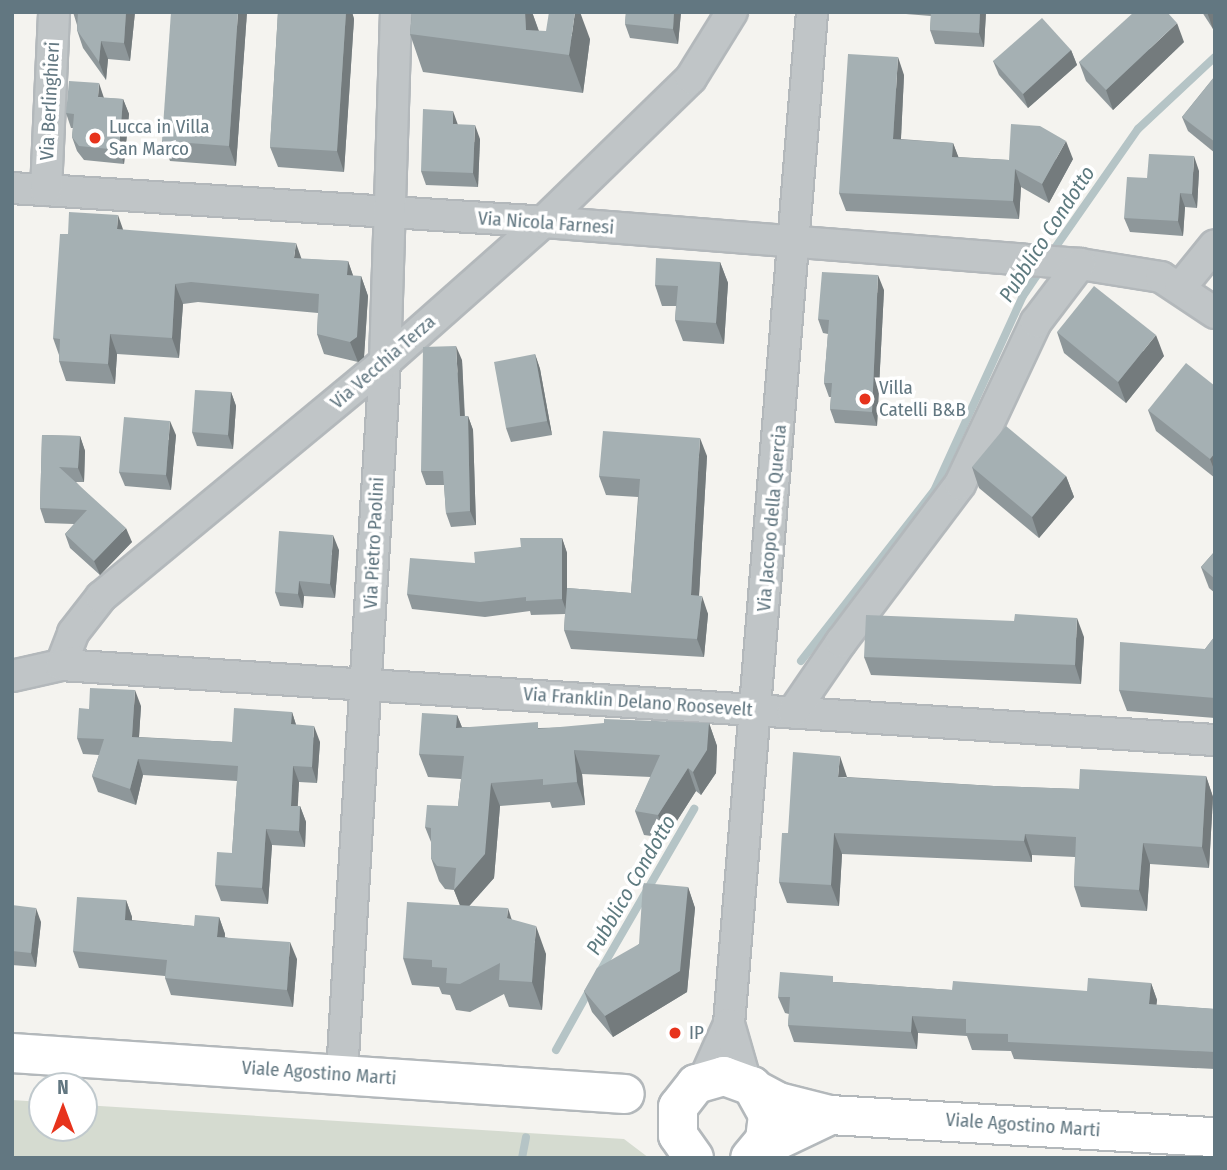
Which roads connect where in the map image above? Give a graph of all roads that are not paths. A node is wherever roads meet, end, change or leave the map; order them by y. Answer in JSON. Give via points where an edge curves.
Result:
{"nodes":[{"id":1,"x":54,"y":12,"type":"edge"},
{"id":2,"x":396,"y":12,"type":"edge"},
{"id":3,"x":732,"y":12,"type":"edge"},
{"id":4,"x":812,"y":12,"type":"edge"},
{"id":5,"x":12,"y":188,"type":"edge"},
{"id":6,"x":46,"y":190,"type":"junction"},
{"id":7,"x":389,"y":213,"type":"junction"},
{"id":8,"x":543,"y":222,"type":"junction"},
{"id":9,"x":796,"y":244,"type":"junction"},
{"id":10,"x":1215,"y":245,"type":"edge"},
{"id":11,"x":1073,"y":264,"type":"junction"},
{"id":12,"x":1180,"y":288,"type":"junction"},
{"id":13,"x":1215,"y":313,"type":"edge"},
{"id":14,"x":385,"y":362,"type":"junction"},
{"id":15,"x":61,"y":665,"type":"junction"},
{"id":16,"x":12,"y":676,"type":"edge"},
{"id":17,"x":366,"y":683,"type":"junction"},
{"id":18,"x":756,"y":710,"type":"junction"},
{"id":19,"x":793,"y":712,"type":"junction"},
{"id":20,"x":1215,"y":740,"type":"edge"},
{"id":21,"x":729,"y":1024,"type":"junction"},
{"id":22,"x":12,"y":1053,"type":"edge"},
{"id":23,"x":342,"y":1073,"type":"junction"},
{"id":24,"x":700,"y":1082,"type":"junction"},
{"id":25,"x":750,"y":1086,"type":"junction"},
{"id":26,"x":625,"y":1094,"type":"junction"},
{"id":27,"x":831,"y":1115,"type":"junction"},
{"id":28,"x":1215,"y":1137,"type":"edge"},
{"id":29,"x":755,"y":1153,"type":"edge"},
{"id":30,"x":690,"y":1154,"type":"edge"}],
"edges":[{"from":1,"to":6,"type":"street","name":"Via Berlinghieri"},
{"from":2,"to":7,"type":"street","name":"Via Pietro Paolini"},
{"from":3,"to":8,"type":"street","name":"Via Vecchia Terza","via":[[691,78]]},
{"from":4,"to":9,"type":"street","name":"Via Jacopo della Quercia"},
{"from":5,"to":6,"type":"street","name":"Via Nicola Farnesi"},
{"from":6,"to":7,"type":"street","name":"Via Nicola Farnesi"},
{"from":7,"to":8,"type":"street","name":"Via Nicola Farnesi"},
{"from":7,"to":14,"type":"street","name":"Via Pietro Paolini"},
{"from":8,"to":9,"type":"street","name":"Via Nicola Farnesi"},
{"from":8,"to":14,"type":"street","name":"Via Vecchia Terza"},
{"from":9,"to":11,"type":"street","name":"Via Nicola Farnesi"},
{"from":9,"to":18,"type":"street","name":"Via Jacopo della Quercia"},
{"from":10,"to":12,"type":"street"},
{"from":11,"to":12,"type":"street","name":"Via Nicola Farnesi","via":[[1161,277]]},
{"from":11,"to":19,"type":"street","via":[[1036,322],[960,484]]},
{"from":12,"to":13,"type":"street","name":"Via Nicola Farnesi"},
{"from":14,"to":15,"type":"street","name":"Via Vecchia Terza","via":[[101,597],[73,633]]},
{"from":14,"to":17,"type":"street","name":"Via Pietro Paolini"},
{"from":15,"to":16,"type":"street"},
{"from":15,"to":17,"type":"street","name":"Via Franklin Delano Roosevelt"},
{"from":17,"to":18,"type":"street","name":"Via Franklin Delano Roosevelt"},
{"from":17,"to":23,"type":"street","name":"Via Pietro Paolini"},
{"from":18,"to":19,"type":"street","name":"Via Franklin Delano Roosevelt"},
{"from":18,"to":21,"type":"street","name":"Via Jacopo della Quercia"},
{"from":19,"to":20,"type":"street","name":"Via Franklin Delano Roosevelt"},
{"from":21,"to":24,"type":"street","name":"Via Jacopo della Quercia"},
{"from":21,"to":25,"type":"street","name":"Via Jacopo della Quercia"},
{"from":22,"to":23,"type":"main road","name":"Viale Agostino Marti"},
{"from":23,"to":26,"type":"main road","name":"Viale Agostino Marti"},
{"from":24,"to":25,"type":"main road","name":"Viale Agostino Marti","via":[[724,1076]]},
{"from":24,"to":26,"type":"main road","name":"Viale Agostino Marti","via":[[670,1092]]},
{"from":24,"to":30,"type":"main road","via":[[678,1107]]},
{"from":25,"to":27,"type":"main road","name":"Viale Agostino Marti","via":[[778,1102]]},
{"from":25,"to":29,"type":"main road","via":[[768,1115],[765,1140]]},
{"from":26,"to":30,"type":"main road","name":"Viale Agostino Marti","via":[[663,1117]]},
{"from":27,"to":28,"type":"main road","name":"Viale Agostino Marti"},
{"from":27,"to":29,"type":"main road","name":"Viale Agostino Marti"}]}
